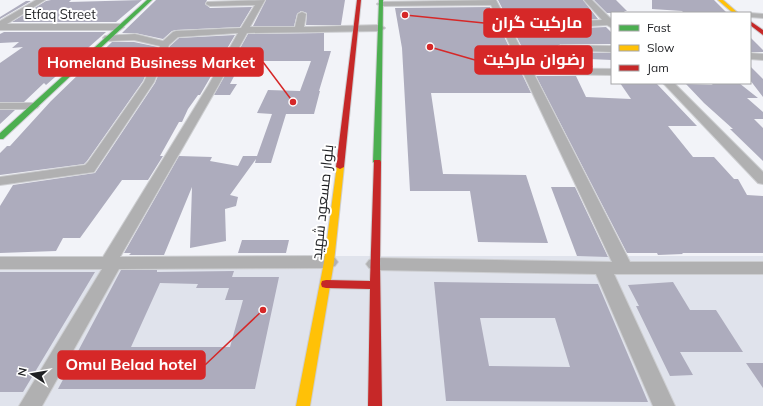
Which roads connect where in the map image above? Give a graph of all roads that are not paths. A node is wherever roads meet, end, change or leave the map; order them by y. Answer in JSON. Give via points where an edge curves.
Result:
{"nodes":[{"id":1,"x":40,"y":0,"type":"edge"},
{"id":2,"x":150,"y":0,"type":"edge"},
{"id":3,"x":359,"y":0,"type":"edge"},
{"id":4,"x":588,"y":0,"type":"edge"},
{"id":5,"x":720,"y":0,"type":"edge"},
{"id":6,"x":261,"y":1,"type":"edge"},
{"id":7,"x":381,"y":2,"type":"edge"},
{"id":8,"x":492,"y":2,"type":"edge"},
{"id":9,"x":210,"y":4,"type":"dead end"},
{"id":10,"x":735,"y":12,"type":"edge"},
{"id":11,"x":302,"y":14,"type":"dead end"},
{"id":12,"x":751,"y":15,"type":"edge"},
{"id":13,"x":763,"y":16,"type":"edge"},
{"id":14,"x":611,"y":23,"type":"edge"},
{"id":15,"x":751,"y":24,"type":"edge"},
{"id":16,"x":0,"y":26,"type":"edge"},
{"id":17,"x":542,"y":26,"type":"dead end"},
{"id":18,"x":79,"y":27,"type":"junction"},
{"id":19,"x":120,"y":27,"type":"junction"},
{"id":20,"x":356,"y":28,"type":"junction"},
{"id":21,"x":381,"y":28,"type":"junction"},
{"id":22,"x":299,"y":29,"type":"junction"},
{"id":23,"x":244,"y":30,"type":"junction"},
{"id":24,"x":763,"y":33,"type":"edge"},
{"id":25,"x":67,"y":36,"type":"dead end"},
{"id":26,"x":108,"y":38,"type":"junction"},
{"id":27,"x":165,"y":44,"type":"junction"},
{"id":28,"x":561,"y":48,"type":"dead end"},
{"id":29,"x":611,"y":49,"type":"edge"},
{"id":30,"x":751,"y":56,"type":"edge"},
{"id":31,"x":763,"y":57,"type":"edge"},
{"id":32,"x":527,"y":72,"type":"junction"},
{"id":33,"x":611,"y":72,"type":"edge"},
{"id":34,"x":669,"y":84,"type":"edge"},
{"id":35,"x":0,"y":106,"type":"edge"},
{"id":36,"x":34,"y":106,"type":"junction"},
{"id":37,"x":0,"y":137,"type":"edge"},
{"id":38,"x":763,"y":180,"type":"edge"},
{"id":39,"x":0,"y":181,"type":"edge"},
{"id":40,"x":330,"y":262,"type":"junction"},
{"id":41,"x":0,"y":263,"type":"edge"},
{"id":42,"x":111,"y":263,"type":"junction"},
{"id":43,"x":376,"y":264,"type":"junction"},
{"id":44,"x":602,"y":268,"type":"junction"},
{"id":45,"x":624,"y":268,"type":"junction"},
{"id":46,"x":763,"y":268,"type":"edge"},
{"id":47,"x":326,"y":284,"type":"junction"},
{"id":48,"x":375,"y":285,"type":"junction"},
{"id":49,"x":30,"y":406,"type":"edge"},
{"id":50,"x":303,"y":406,"type":"edge"},
{"id":51,"x":375,"y":406,"type":"edge"},
{"id":52,"x":664,"y":406,"type":"edge"}],
"edges":[{"from":1,"to":16,"type":"street"},
{"from":2,"to":19,"type":"main road"},
{"from":3,"to":20,"type":"main road","name":"بلوار مسعود شهید"},
{"from":4,"to":14,"type":"street"},
{"from":5,"to":10,"type":"main road"},
{"from":6,"to":9,"type":"street"},
{"from":6,"to":23,"type":"street"},
{"from":7,"to":8,"type":"street"},
{"from":7,"to":21,"type":"main road"},
{"from":8,"to":32,"type":"street"},
{"from":11,"to":22,"type":"street"},
{"from":12,"to":13,"type":"street"},
{"from":14,"to":17,"type":"street"},
{"from":15,"to":24,"type":"main road"},
{"from":16,"to":18,"type":"street","name":"Etfaq Street"},
{"from":18,"to":19,"type":"street","name":"Etfaq Street"},
{"from":18,"to":25,"type":"street"},
{"from":19,"to":26,"type":"main road"},
{"from":20,"to":21,"type":"street"},
{"from":20,"to":22,"type":"street"},
{"from":20,"to":40,"type":"main road","name":"بلوار مسعود شهید","via":[[353,80]]},
{"from":21,"to":43,"type":"main road","via":[[376,80]]},
{"from":22,"to":23,"type":"street"},
{"from":23,"to":27,"type":"street","via":[[176,34]]},
{"from":23,"to":42,"type":"street"},
{"from":26,"to":27,"type":"street","via":[[135,37]]},
{"from":26,"to":36,"type":"main road"},
{"from":27,"to":39,"type":"street","via":[[149,82],[94,165],[89,169]]},
{"from":28,"to":29,"type":"street"},
{"from":30,"to":31,"type":"street"},
{"from":32,"to":33,"type":"street"},
{"from":32,"to":45,"type":"street"},
{"from":34,"to":38,"type":"street"},
{"from":35,"to":36,"type":"street"},
{"from":36,"to":37,"type":"main road"},
{"from":40,"to":42,"type":"street"},
{"from":40,"to":47,"type":"main road","name":"بلوار مسعود شهید"},
{"from":41,"to":42,"type":"street"},
{"from":42,"to":49,"type":"street"},
{"from":43,"to":44,"type":"street"},
{"from":43,"to":48,"type":"main road"},
{"from":44,"to":45,"type":"street"},
{"from":44,"to":52,"type":"street"},
{"from":45,"to":46,"type":"street"},
{"from":47,"to":48,"type":"main road"},
{"from":47,"to":50,"type":"main road","name":"بلوار مسعود شهید"},
{"from":48,"to":51,"type":"main road"}]}
